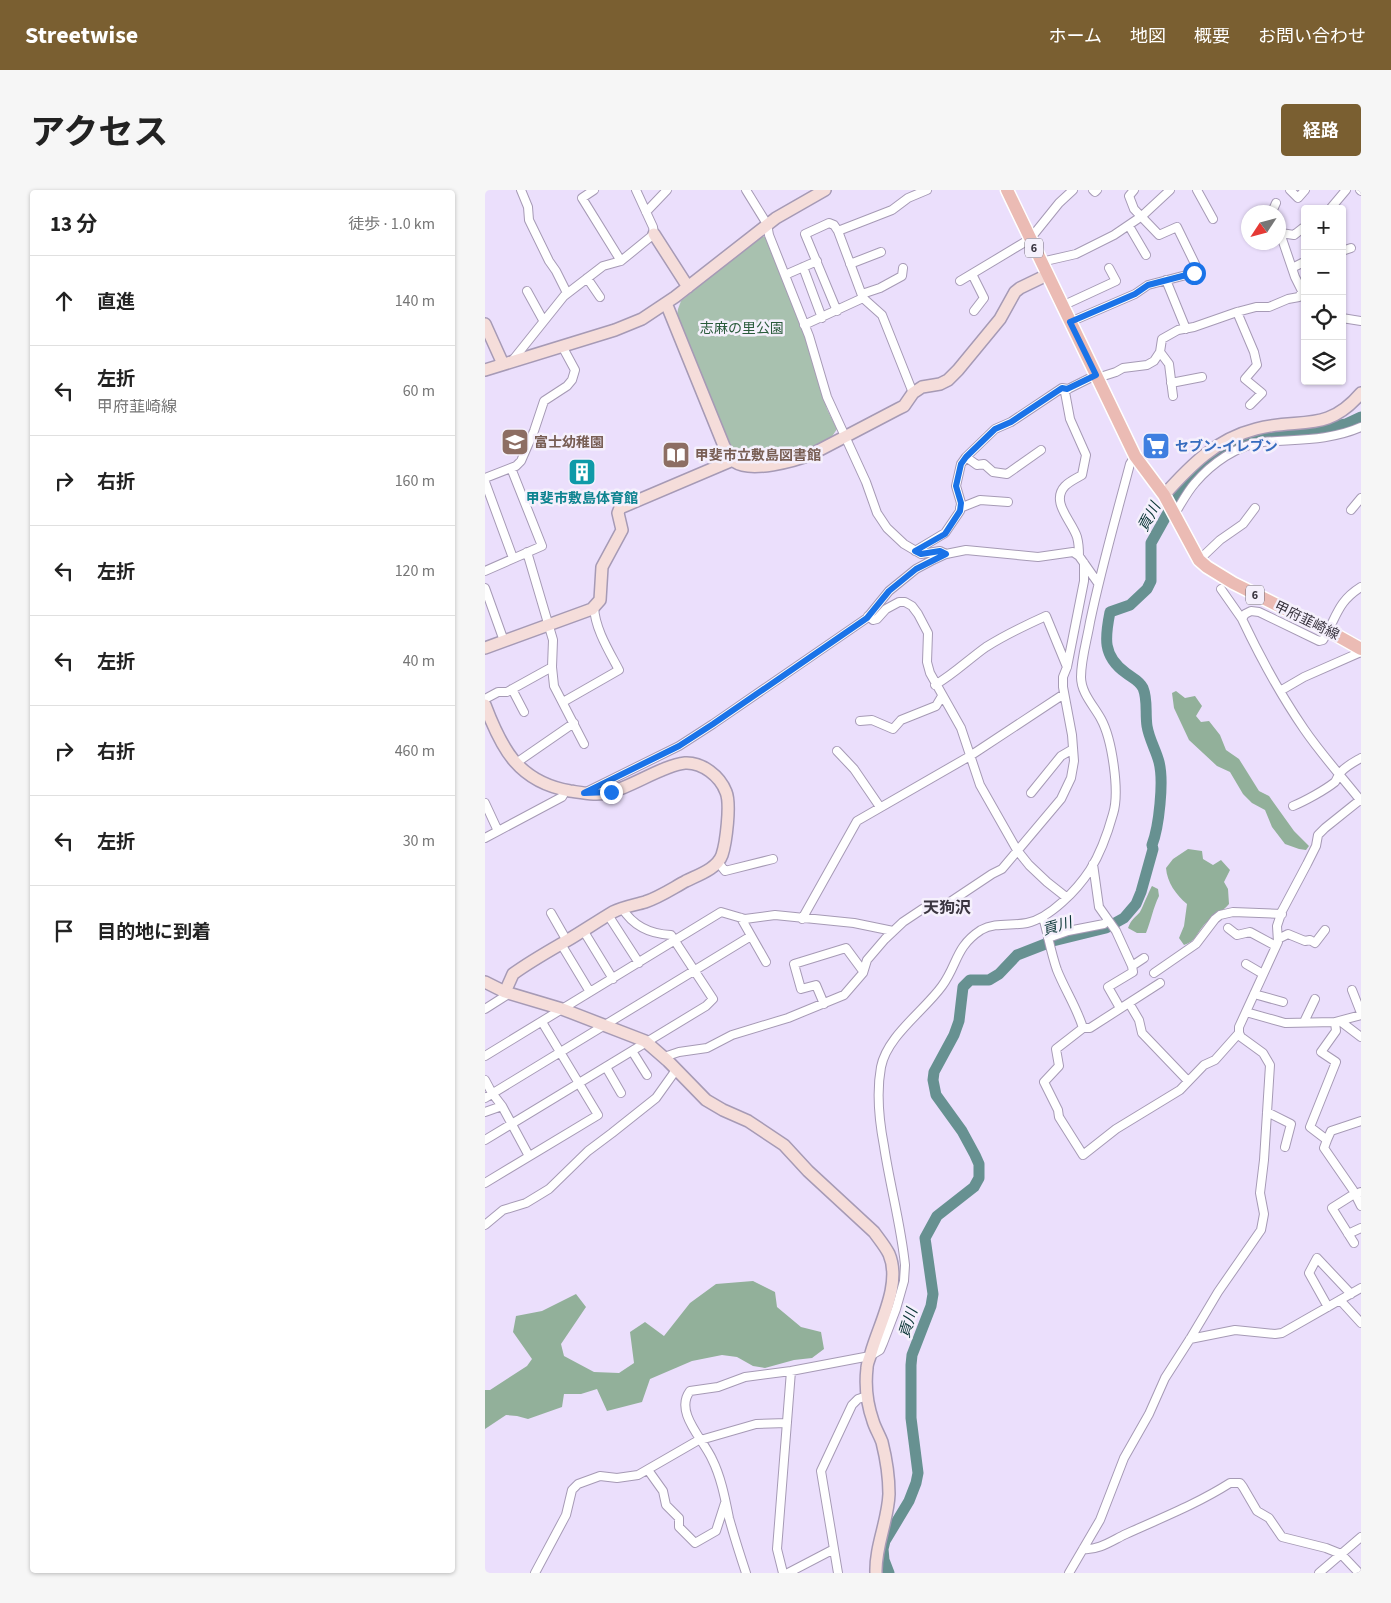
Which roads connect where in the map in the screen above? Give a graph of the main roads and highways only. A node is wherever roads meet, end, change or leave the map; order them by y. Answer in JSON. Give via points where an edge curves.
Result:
{"nodes":[{"id":1,"x":1007,"y":190,"type":"edge"},
{"id":2,"x":1361,"y":650,"type":"edge"}],
"edges":[{"from":1,"to":2,"type":"main road","name":"甲府韮崎線","number":"6","via":[[1135,456],[1164,495],[1199,560],[1233,584]]}]}
